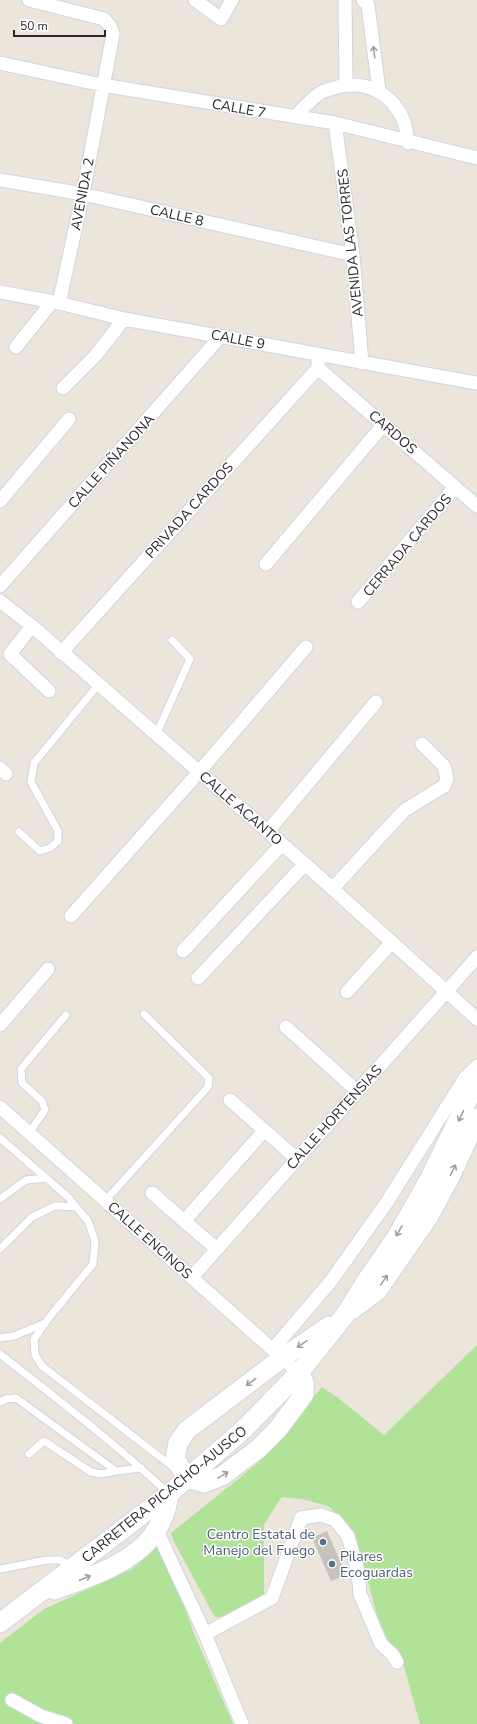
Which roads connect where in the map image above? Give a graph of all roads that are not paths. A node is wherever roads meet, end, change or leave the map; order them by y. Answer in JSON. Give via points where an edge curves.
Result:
{"nodes":[{"id":1,"x":29,"y":0,"type":"edge"},
{"id":2,"x":195,"y":0,"type":"edge"},
{"id":3,"x":232,"y":0,"type":"edge"},
{"id":4,"x":345,"y":0,"type":"edge"},
{"id":5,"x":363,"y":0,"type":"edge"},
{"id":6,"x":0,"y":63,"type":"edge"},
{"id":7,"x":102,"y":85,"type":"junction"},
{"id":8,"x":346,"y":85,"type":"junction"},
{"id":9,"x":379,"y":91,"type":"junction"},
{"id":10,"x":295,"y":117,"type":"junction"},
{"id":11,"x":335,"y":123,"type":"junction"},
{"id":12,"x":408,"y":143,"type":"junction"},
{"id":13,"x":477,"y":158,"type":"edge"},
{"id":14,"x":0,"y":180,"type":"edge"},
{"id":15,"x":83,"y":194,"type":"junction"},
{"id":16,"x":353,"y":255,"type":"junction"},
{"id":17,"x":0,"y":292,"type":"edge"},
{"id":18,"x":55,"y":302,"type":"junction"},
{"id":19,"x":124,"y":319,"type":"junction"},
{"id":20,"x":222,"y":336,"type":"junction"},
{"id":21,"x":16,"y":348,"type":"dead end"},
{"id":22,"x":318,"y":361,"type":"junction"},
{"id":23,"x":362,"y":363,"type":"junction"},
{"id":24,"x":477,"y":383,"type":"edge"},
{"id":25,"x":63,"y":388,"type":"dead end"},
{"id":26,"x":69,"y":419,"type":"dead end"},
{"id":27,"x":384,"y":424,"type":"junction"},
{"id":28,"x":456,"y":487,"type":"junction"},
{"id":29,"x":0,"y":501,"type":"edge"},
{"id":30,"x":477,"y":506,"type":"edge"},
{"id":31,"x":266,"y":564,"type":"dead end"},
{"id":32,"x":0,"y":586,"type":"edge"},
{"id":33,"x":0,"y":601,"type":"edge"},
{"id":34,"x":358,"y":602,"type":"dead end"},
{"id":35,"x":32,"y":626,"type":"junction"},
{"id":36,"x":172,"y":640,"type":"dead end"},
{"id":37,"x":306,"y":647,"type":"dead end"},
{"id":38,"x":61,"y":653,"type":"junction"},
{"id":39,"x":98,"y":685,"type":"junction"},
{"id":40,"x":48,"y":691,"type":"dead end"},
{"id":41,"x":376,"y":702,"type":"dead end"},
{"id":42,"x":156,"y":735,"type":"junction"},
{"id":43,"x":422,"y":744,"type":"dead end"},
{"id":44,"x":199,"y":772,"type":"junction"},
{"id":45,"x":268,"y":831,"type":"junction"},
{"id":46,"x":19,"y":832,"type":"dead end"},
{"id":47,"x":282,"y":844,"type":"junction"},
{"id":48,"x":306,"y":864,"type":"junction"},
{"id":49,"x":333,"y":888,"type":"junction"},
{"id":50,"x":71,"y":916,"type":"dead end"},
{"id":51,"x":392,"y":942,"type":"junction"},
{"id":52,"x":183,"y":951,"type":"dead end"},
{"id":53,"x":477,"y":957,"type":"edge"},
{"id":54,"x":48,"y":969,"type":"dead end"},
{"id":55,"x":198,"y":978,"type":"dead end"},
{"id":56,"x":446,"y":990,"type":"junction"},
{"id":57,"x":347,"y":992,"type":"dead end"},
{"id":58,"x":144,"y":1014,"type":"dead end"},
{"id":59,"x":66,"y":1015,"type":"dead end"},
{"id":60,"x":477,"y":1019,"type":"edge"},
{"id":61,"x":0,"y":1025,"type":"edge"},
{"id":62,"x":286,"y":1027,"type":"dead end"},
{"id":63,"x":477,"y":1066,"type":"edge"},
{"id":64,"x":477,"y":1081,"type":"edge"},
{"id":65,"x":357,"y":1092,"type":"junction"},
{"id":66,"x":230,"y":1100,"type":"dead end"},
{"id":67,"x":0,"y":1107,"type":"edge"},
{"id":68,"x":477,"y":1118,"type":"edge"},
{"id":69,"x":264,"y":1131,"type":"junction"},
{"id":70,"x":29,"y":1132,"type":"junction"},
{"id":71,"x":0,"y":1138,"type":"edge"},
{"id":72,"x":297,"y":1159,"type":"junction"},
{"id":73,"x":47,"y":1178,"type":"junction"},
{"id":74,"x":152,"y":1193,"type":"dead end"},
{"id":75,"x":0,"y":1199,"type":"edge"},
{"id":76,"x":106,"y":1200,"type":"junction"},
{"id":77,"x":76,"y":1207,"type":"junction"},
{"id":78,"x":184,"y":1221,"type":"junction"},
{"id":79,"x":0,"y":1249,"type":"edge"},
{"id":80,"x":217,"y":1249,"type":"junction"},
{"id":81,"x":192,"y":1277,"type":"junction"},
{"id":82,"x":345,"y":1315,"type":"junction"},
{"id":83,"x":45,"y":1323,"type":"junction"},
{"id":84,"x":0,"y":1338,"type":"edge"},
{"id":85,"x":0,"y":1354,"type":"edge"},
{"id":86,"x":278,"y":1354,"type":"junction"},
{"id":87,"x":299,"y":1373,"type":"junction"},
{"id":88,"x":0,"y":1402,"type":"edge"},
{"id":89,"x":29,"y":1454,"type":"dead end"},
{"id":90,"x":141,"y":1468,"type":"junction"},
{"id":91,"x":116,"y":1472,"type":"junction"},
{"id":92,"x":187,"y":1478,"type":"junction"},
{"id":93,"x":169,"y":1494,"type":"junction"},
{"id":94,"x":157,"y":1531,"type":"junction"},
{"id":95,"x":74,"y":1568,"type":"junction"},
{"id":96,"x":0,"y":1569,"type":"edge"},
{"id":97,"x":35,"y":1596,"type":"junction"},
{"id":98,"x":0,"y":1623,"type":"edge"},
{"id":99,"x":205,"y":1634,"type":"junction"},
{"id":100,"x":397,"y":1662,"type":"dead end"},
{"id":101,"x":12,"y":1700,"type":"dead end"},
{"id":102,"x":66,"y":1724,"type":"edge"},
{"id":103,"x":242,"y":1724,"type":"edge"}],
"edges":[{"from":1,"to":7,"type":"street","name":"AVENIDA 2","via":[[104,19],[113,34]]},
{"from":2,"to":3,"type":"street","via":[[221,19]]},
{"from":4,"to":8,"type":"street"},
{"from":9,"to":5,"type":"street","one_way":true,"via":[[368,5]]},
{"from":6,"to":7,"type":"street","name":"CALLE 7"},
{"from":7,"to":10,"type":"street","name":"CALLE 7"},
{"from":7,"to":15,"type":"street","name":"AVENIDA 2"},
{"from":8,"to":9,"type":"street","via":[[365,85]]},
{"from":8,"to":10,"type":"street","via":[[323,91]]},
{"from":9,"to":12,"type":"street","via":[[403,118]]},
{"from":10,"to":11,"type":"street","name":"CALLE 7"},
{"from":11,"to":12,"type":"street","name":"CALLE 7"},
{"from":11,"to":16,"type":"street","name":"AVENIDA LAS TORRES"},
{"from":12,"to":13,"type":"street","name":"CALLE 7"},
{"from":14,"to":15,"type":"street","name":"CALLE 8"},
{"from":15,"to":16,"type":"street","name":"CALLE 8"},
{"from":15,"to":18,"type":"street","name":"AVENIDA 2"},
{"from":16,"to":23,"type":"street","name":"AVENIDA LAS TORRES"},
{"from":17,"to":18,"type":"street","name":"CALLE 9"},
{"from":18,"to":19,"type":"street","name":"CALLE 9"},
{"from":18,"to":21,"type":"street"},
{"from":19,"to":20,"type":"street","name":"CALLE 9"},
{"from":19,"to":25,"type":"street","via":[[96,355]]},
{"from":20,"to":22,"type":"street","name":"CALLE 9"},
{"from":20,"to":32,"type":"street","name":"CALLE PIÑANONA"},
{"from":22,"to":23,"type":"street","name":"CALLE 9"},
{"from":22,"to":27,"type":"street","name":"CARDOS"},
{"from":22,"to":38,"type":"street","name":"PRIVADA CARDOS"},
{"from":23,"to":24,"type":"street","name":"CALLE 9"},
{"from":26,"to":29,"type":"street"},
{"from":27,"to":28,"type":"street","name":"CARDOS"},
{"from":27,"to":31,"type":"street"},
{"from":28,"to":30,"type":"street","name":"CARDOS"},
{"from":28,"to":34,"type":"street","name":"CERRADA CARDOS"},
{"from":33,"to":35,"type":"street","name":"CALLE ACANTO"},
{"from":35,"to":38,"type":"street","name":"CALLE ACANTO"},
{"from":35,"to":40,"type":"street","via":[[10,654]]},
{"from":36,"to":42,"type":"lane","via":[[190,659]]},
{"from":37,"to":44,"type":"street"},
{"from":38,"to":39,"type":"street","name":"CALLE ACANTO"},
{"from":39,"to":42,"type":"street","name":"CALLE ACANTO"},
{"from":39,"to":46,"type":"lane","via":[[34,763],[31,782],[58,831],[58,841],[50,848],[40,851]]},
{"from":41,"to":45,"type":"street"},
{"from":42,"to":44,"type":"street","name":"CALLE ACANTO"},
{"from":43,"to":49,"type":"street","via":[[444,766],[447,779],[444,786],[405,810]]},
{"from":44,"to":45,"type":"street","name":"CALLE ACANTO"},
{"from":44,"to":50,"type":"street"},
{"from":45,"to":47,"type":"street","name":"CALLE ACANTO"},
{"from":47,"to":48,"type":"street","name":"CALLE ACANTO"},
{"from":47,"to":52,"type":"street"},
{"from":48,"to":49,"type":"street","name":"CALLE ACANTO"},
{"from":48,"to":55,"type":"street"},
{"from":49,"to":51,"type":"street","name":"CALLE ACANTO"},
{"from":51,"to":56,"type":"street","name":"CALLE ACANTO"},
{"from":51,"to":57,"type":"street"},
{"from":53,"to":56,"type":"street","name":"CALLE HORTENSIAS"},
{"from":54,"to":61,"type":"street"},
{"from":56,"to":60,"type":"street","name":"CALLE ACANTO"},
{"from":56,"to":65,"type":"street","name":"CALLE HORTENSIAS"},
{"from":58,"to":76,"type":"lane","via":[[209,1078],[210,1083]]},
{"from":59,"to":70,"type":"lane","via":[[21,1069],[22,1083],[42,1101],[45,1110]]},
{"from":62,"to":65,"type":"street"},
{"from":63,"to":86,"type":"street","via":[[465,1078],[387,1202]]},
{"from":64,"to":82,"type":"main road","one_way":true,"via":[[430,1178],[396,1238]]},
{"from":65,"to":72,"type":"street","name":"CALLE HORTENSIAS"},
{"from":66,"to":69,"type":"street"},
{"from":67,"to":70,"type":"street","name":"CALLE ENCINOS"},
{"from":82,"to":68,"type":"main road","one_way":true,"via":[[376,1291],[429,1216]]},
{"from":69,"to":72,"type":"street"},
{"from":69,"to":78,"type":"street"},
{"from":70,"to":76,"type":"street","name":"CALLE ENCINOS"},
{"from":71,"to":73,"type":"lane"},
{"from":72,"to":80,"type":"street","name":"CALLE HORTENSIAS"},
{"from":73,"to":75,"type":"lane","via":[[26,1180]]},
{"from":73,"to":77,"type":"lane"},
{"from":74,"to":78,"type":"street"},
{"from":76,"to":81,"type":"street","name":"CALLE ENCINOS"},
{"from":77,"to":79,"type":"lane","via":[[55,1206],[32,1217]]},
{"from":77,"to":83,"type":"lane","via":[[88,1221],[95,1241],[93,1264]]},
{"from":78,"to":80,"type":"street"},
{"from":80,"to":81,"type":"street","name":"CALLE HORTENSIAS"},
{"from":81,"to":86,"type":"street","name":"CALLE ENCINOS"},
{"from":82,"to":86,"type":"main road","one_way":true},
{"from":82,"to":87,"type":"main road"},
{"from":83,"to":84,"type":"lane","via":[[14,1336]]},
{"from":83,"to":92,"type":"lane","via":[[34,1339],[35,1354],[42,1366]]},
{"from":85,"to":90,"type":"lane"},
{"from":86,"to":87,"type":"street","name":"CALLE ENCINOS"},
{"from":86,"to":92,"type":"main road","one_way":true,"via":[[188,1430],[178,1443],[175,1459]]},
{"from":87,"to":92,"type":"main road","via":[[304,1382],[304,1394],[278,1429],[258,1449],[222,1476],[204,1484]]},
{"from":88,"to":91,"type":"lane","via":[[16,1398]]},
{"from":89,"to":91,"type":"lane","via":[[44,1441],[91,1472]]},
{"from":90,"to":91,"type":"lane"},
{"from":90,"to":93,"type":"lane"},
{"from":92,"to":93,"type":"main road","name":"CARRETERA PICACHO-AJUSCO"},
{"from":93,"to":94,"type":"main road","via":[[163,1521]]},
{"from":93,"to":95,"type":"main road","name":"CARRETERA PICACHO-AJUSCO"},
{"from":97,"to":94,"type":"main road","one_way":true,"via":[[75,1582],[132,1556],[146,1546]]},
{"from":94,"to":99,"type":"street"},
{"from":95,"to":96,"type":"lane","via":[[60,1560],[47,1560]]},
{"from":95,"to":97,"type":"main road","name":"CARRETERA PICACHO-AJUSCO"},
{"from":97,"to":98,"type":"main road","name":"CARRETERA PICACHO-AJUSCO"},
{"from":99,"to":100,"type":"street","via":[[272,1598],[302,1518],[321,1515],[335,1520],[348,1536],[358,1571],[360,1594],[380,1644],[394,1655]]},
{"from":99,"to":103,"type":"street"},
{"from":101,"to":102,"type":"street","via":[[41,1716]]}]}
